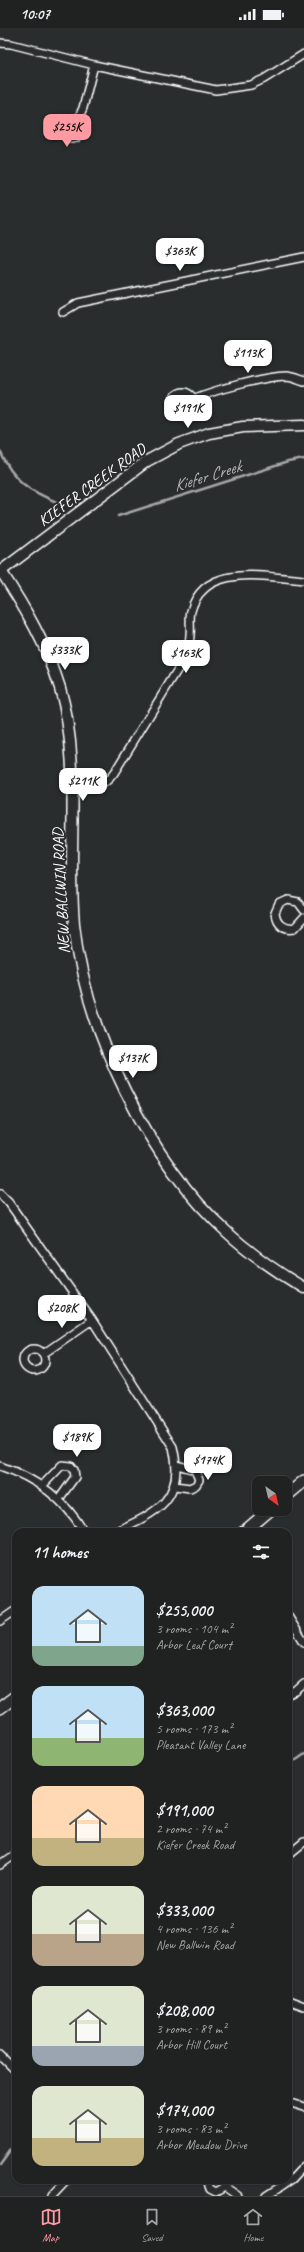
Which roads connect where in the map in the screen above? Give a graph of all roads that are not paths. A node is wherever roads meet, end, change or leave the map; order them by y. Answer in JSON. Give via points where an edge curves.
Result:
{"nodes":[{"id":1,"x":0,"y":43,"type":"edge"},
{"id":2,"x":304,"y":54,"type":"edge"},
{"id":3,"x":94,"y":65,"type":"junction"},
{"id":4,"x":77,"y":121,"type":"dead end"},
{"id":5,"x":304,"y":257,"type":"edge"},
{"id":6,"x":63,"y":312,"type":"dead end"},
{"id":7,"x":304,"y":381,"type":"edge"},
{"id":8,"x":193,"y":399,"type":"dead end"},
{"id":9,"x":304,"y":425,"type":"edge"},
{"id":10,"x":0,"y":571,"type":"edge"},
{"id":11,"x":304,"y":580,"type":"edge"},
{"id":12,"x":72,"y":788,"type":"junction"},
{"id":13,"x":303,"y":907,"type":"edge"},
{"id":14,"x":304,"y":918,"type":"edge"},
{"id":15,"x":0,"y":1194,"type":"edge"},
{"id":16,"x":304,"y":1288,"type":"edge"},
{"id":17,"x":92,"y":1320,"type":"junction"},
{"id":18,"x":43,"y":1354,"type":"dead end"},
{"id":19,"x":177,"y":1465,"type":"junction"},
{"id":20,"x":0,"y":1466,"type":"edge"},
{"id":21,"x":304,"y":1481,"type":"edge"},
{"id":22,"x":42,"y":1486,"type":"junction"},
{"id":23,"x":175,"y":1486,"type":"junction"},
{"id":24,"x":292,"y":1491,"type":"edge"},
{"id":25,"x":59,"y":1499,"type":"junction"},
{"id":26,"x":263,"y":1516,"type":"edge"},
{"id":27,"x":81,"y":1528,"type":"edge"},
{"id":28,"x":122,"y":1528,"type":"edge"},
{"id":29,"x":249,"y":1528,"type":"edge"},
{"id":30,"x":12,"y":1612,"type":"edge"},
{"id":31,"x":1,"y":1618,"type":"edge"},
{"id":32,"x":292,"y":1622,"type":"edge"},
{"id":33,"x":304,"y":1642,"type":"edge"},
{"id":34,"x":304,"y":1684,"type":"edge"},
{"id":35,"x":292,"y":1692,"type":"edge"},
{"id":36,"x":12,"y":1699,"type":"edge"},
{"id":37,"x":0,"y":1708,"type":"edge"},
{"id":38,"x":304,"y":1842,"type":"edge"},
{"id":39,"x":292,"y":1852,"type":"edge"},
{"id":40,"x":12,"y":1857,"type":"edge"},
{"id":41,"x":0,"y":1865,"type":"edge"},
{"id":42,"x":292,"y":2002,"type":"edge"},
{"id":43,"x":304,"y":2006,"type":"edge"},
{"id":44,"x":0,"y":2055,"type":"edge"},
{"id":45,"x":12,"y":2067,"type":"edge"},
{"id":46,"x":292,"y":2103,"type":"edge"},
{"id":47,"x":304,"y":2107,"type":"edge"},
{"id":48,"x":304,"y":2166,"type":"edge"},
{"id":49,"x":292,"y":2178,"type":"edge"},
{"id":50,"x":63,"y":2184,"type":"edge"},
{"id":51,"x":208,"y":2184,"type":"edge"},
{"id":52,"x":226,"y":2184,"type":"edge"},
{"id":53,"x":285,"y":2184,"type":"edge"},
{"id":54,"x":52,"y":2196,"type":"edge"},
{"id":55,"x":238,"y":2196,"type":"edge"},
{"id":56,"x":266,"y":2196,"type":"edge"}],
"edges":[{"from":1,"to":3,"type":"street"},
{"from":2,"to":3,"type":"street","via":[[264,79],[228,90],[205,89]]},
{"from":3,"to":4,"type":"street"},
{"from":5,"to":6,"type":"street","via":[[78,303]]},
{"from":7,"to":8,"type":"street","via":[[286,376],[212,392]]},
{"from":9,"to":10,"type":"street","name":"KIEFER CREEK ROAD","via":[[243,427],[209,433],[179,444],[147,461]]},
{"from":10,"to":12,"type":"street","name":"NEW BALLWIN ROAD","via":[[31,617],[60,688],[68,734]]},
{"from":11,"to":12,"type":"street","via":[[230,576],[218,579],[204,588],[198,595],[191,613],[186,656],[111,778],[94,789]]},
{"from":12,"to":16,"type":"street","name":"NEW BALLWIN ROAD","via":[[72,876],[74,923],[79,958],[93,1009],[120,1078],[152,1142],[203,1208],[255,1255]]},
{"from":13,"to":14,"type":"street","via":[[293,900],[283,901],[277,908],[276,918],[281,926],[290,929],[299,926]]},
{"from":15,"to":17,"type":"street"},
{"from":17,"to":18,"type":"street"},
{"from":17,"to":19,"type":"street","via":[[169,1438]]},
{"from":19,"to":23,"type":"street"},
{"from":19,"to":23,"type":"street","via":[[195,1470],[199,1480],[190,1488]]},
{"from":20,"to":22,"type":"street"},
{"from":21,"to":24,"type":"main road"},
{"from":22,"to":25,"type":"street"},
{"from":22,"to":25,"type":"street","via":[[62,1465],[71,1466],[75,1477]]},
{"from":23,"to":28,"type":"street","via":[[164,1503],[153,1513]]},
{"from":25,"to":27,"type":"street"},
{"from":26,"to":29,"type":"main road"},
{"from":30,"to":31,"type":"street"},
{"from":32,"to":33,"type":"street"},
{"from":34,"to":35,"type":"street"},
{"from":36,"to":37,"type":"main road"},
{"from":38,"to":39,"type":"street"},
{"from":40,"to":41,"type":"street"},
{"from":42,"to":43,"type":"street"},
{"from":44,"to":45,"type":"street"},
{"from":46,"to":47,"type":"street"},
{"from":48,"to":49,"type":"street"},
{"from":50,"to":54,"type":"street"},
{"from":51,"to":52,"type":"street","via":[[213,2190],[220,2191]]},
{"from":52,"to":55,"type":"street"},
{"from":53,"to":56,"type":"street"}]}
